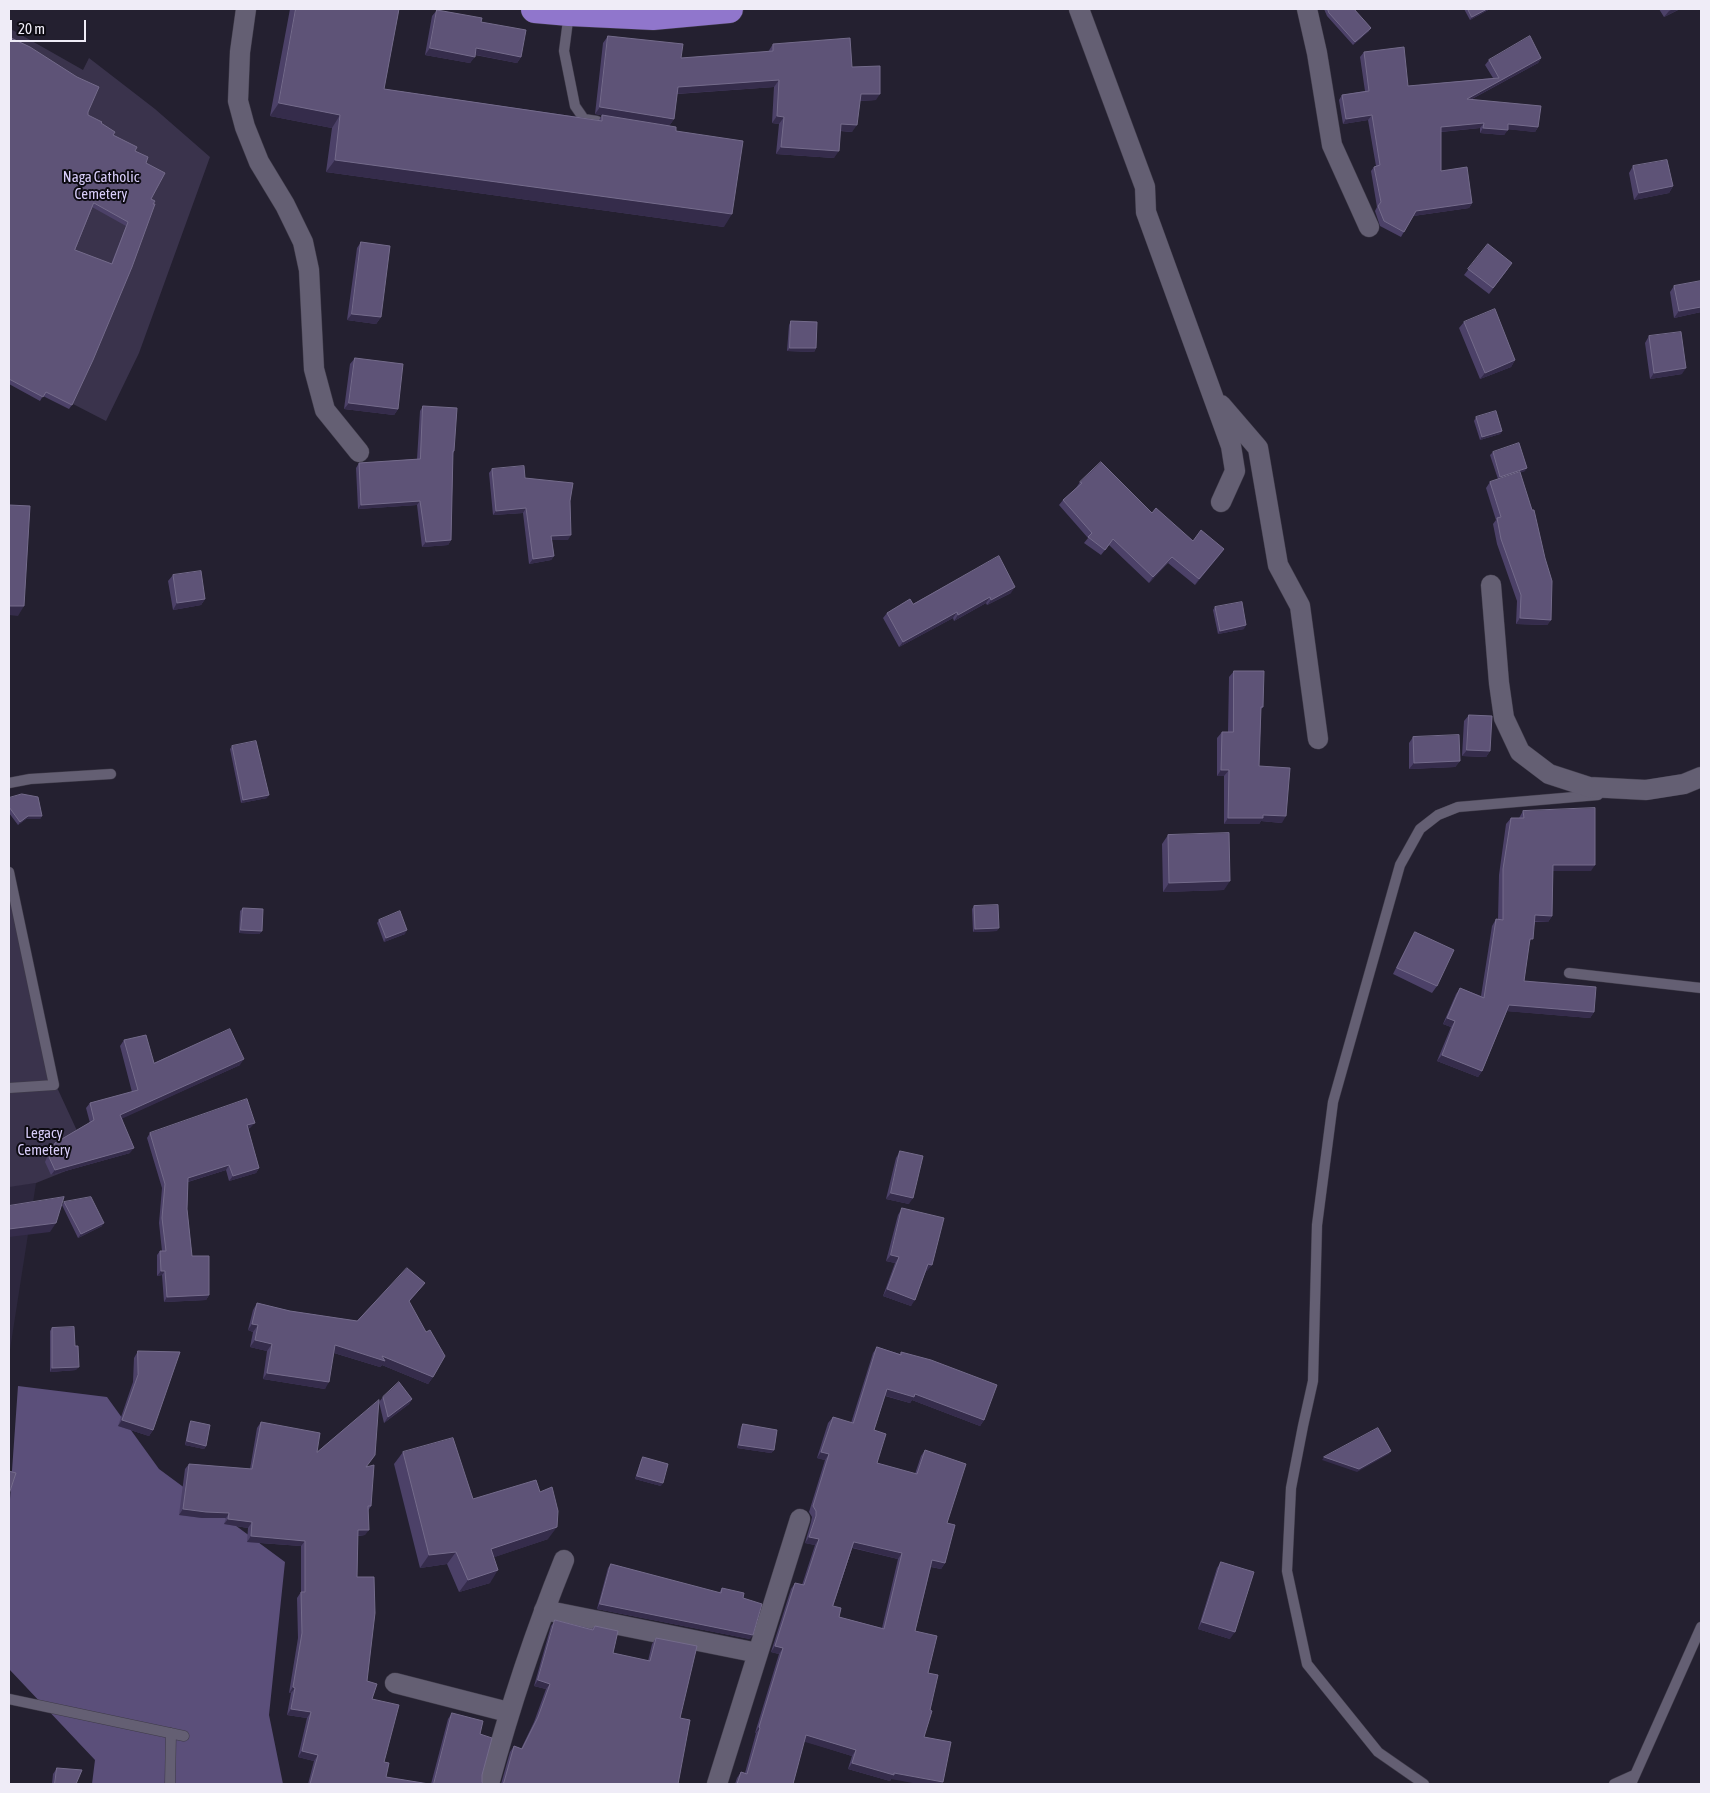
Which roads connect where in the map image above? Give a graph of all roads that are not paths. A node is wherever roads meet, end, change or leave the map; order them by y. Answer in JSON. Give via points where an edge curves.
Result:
{"nodes":[{"id":1,"x":246,"y":9,"type":"edge"},
{"id":2,"x":536,"y":9,"type":"edge"},
{"id":3,"x":729,"y":9,"type":"edge"},
{"id":4,"x":1079,"y":9,"type":"edge"},
{"id":5,"x":1307,"y":9,"type":"edge"},
{"id":6,"x":569,"y":12,"type":"junction"},
{"id":7,"x":612,"y":123,"type":"edge"},
{"id":8,"x":1369,"y":228,"type":"dead end"},
{"id":9,"x":1211,"y":394,"type":"junction"},
{"id":10,"x":359,"y":452,"type":"dead end"},
{"id":11,"x":1221,"y":502,"type":"dead end"},
{"id":12,"x":1491,"y":585,"type":"dead end"},
{"id":13,"x":1318,"y":739,"type":"dead end"},
{"id":14,"x":111,"y":774,"type":"dead end"},
{"id":15,"x":1701,"y":777,"type":"edge"},
{"id":16,"x":9,"y":783,"type":"edge"},
{"id":17,"x":1646,"y":790,"type":"junction"},
{"id":18,"x":9,"y":872,"type":"edge"},
{"id":19,"x":1569,"y":973,"type":"dead end"},
{"id":20,"x":1701,"y":988,"type":"edge"},
{"id":21,"x":9,"y":1088,"type":"edge"},
{"id":22,"x":800,"y":1519,"type":"dead end"},
{"id":23,"x":564,"y":1560,"type":"dead end"},
{"id":24,"x":544,"y":1610,"type":"junction"},
{"id":25,"x":1701,"y":1627,"type":"edge"},
{"id":26,"x":758,"y":1653,"type":"junction"},
{"id":27,"x":394,"y":1683,"type":"dead end"},
{"id":28,"x":9,"y":1699,"type":"edge"},
{"id":29,"x":508,"y":1712,"type":"junction"},
{"id":30,"x":171,"y":1733,"type":"junction"},
{"id":31,"x":184,"y":1736,"type":"dead end"},
{"id":32,"x":1633,"y":1780,"type":"edge"},
{"id":33,"x":170,"y":1784,"type":"edge"},
{"id":34,"x":488,"y":1784,"type":"edge"},
{"id":35,"x":717,"y":1784,"type":"edge"},
{"id":36,"x":1424,"y":1784,"type":"edge"},
{"id":37,"x":1614,"y":1784,"type":"edge"}],
"edges":[{"from":1,"to":10,"type":"street","via":[[238,101],[259,162],[304,242],[314,369],[325,410]]},
{"from":2,"to":6,"type":"highway"},
{"from":3,"to":6,"type":"highway","via":[[653,16]]},
{"from":4,"to":9,"type":"street","via":[[1145,187],[1146,212]]},
{"from":5,"to":8,"type":"street","via":[[1332,145]]},
{"from":6,"to":7,"type":"lane","via":[[564,51],[575,106],[584,119]]},
{"from":9,"to":11,"type":"street","via":[[1230,446],[1235,472]]},
{"from":9,"to":13,"type":"street","via":[[1258,448],[1278,565],[1300,606]]},
{"from":12,"to":17,"type":"street","via":[[1504,718],[1520,752],[1549,774],[1589,787]]},
{"from":14,"to":16,"type":"lane"},
{"from":15,"to":17,"type":"street","via":[[1684,784]]},
{"from":17,"to":36,"type":"lane","via":[[1458,808],[1438,815],[1420,829],[1400,866],[1333,1102],[1317,1225],[1313,1381],[1291,1488],[1287,1571],[1307,1664],[1378,1752]]},
{"from":18,"to":21,"type":"lane","via":[[54,1085]]},
{"from":19,"to":20,"type":"lane"},
{"from":22,"to":26,"type":"street"},
{"from":23,"to":24,"type":"street"},
{"from":24,"to":26,"type":"street"},
{"from":24,"to":29,"type":"street"},
{"from":25,"to":32,"type":"lane"},
{"from":26,"to":35,"type":"street"},
{"from":27,"to":29,"type":"street"},
{"from":28,"to":30,"type":"lane"},
{"from":29,"to":34,"type":"street"},
{"from":30,"to":31,"type":"lane"},
{"from":30,"to":33,"type":"lane"},
{"from":32,"to":37,"type":"lane"}]}
